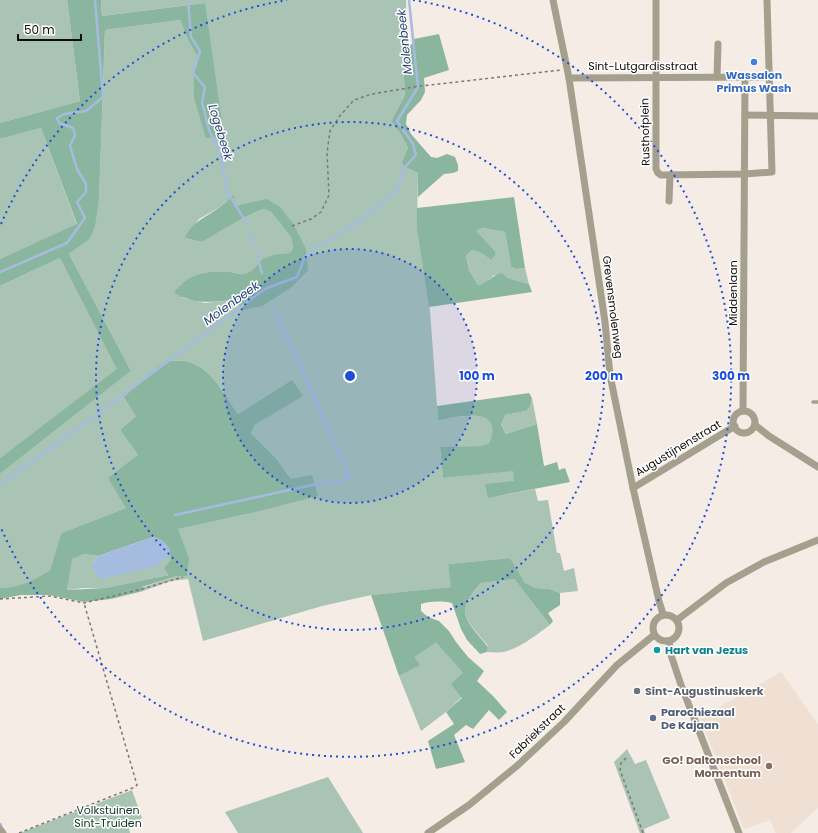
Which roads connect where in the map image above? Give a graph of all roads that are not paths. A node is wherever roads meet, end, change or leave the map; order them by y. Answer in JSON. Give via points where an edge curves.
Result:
{"nodes":[{"id":1,"x":554,"y":0,"type":"edge"},
{"id":2,"x":656,"y":0,"type":"edge"},
{"id":3,"x":768,"y":0,"type":"edge"},
{"id":4,"x":718,"y":44,"type":"dead end"},
{"id":5,"x":717,"y":76,"type":"junction"},
{"id":6,"x":745,"y":76,"type":"junction"},
{"id":7,"x":656,"y":77,"type":"junction"},
{"id":8,"x":769,"y":77,"type":"junction"},
{"id":9,"x":569,"y":78,"type":"junction"},
{"id":10,"x":744,"y":115,"type":"junction"},
{"id":11,"x":770,"y":116,"type":"junction"},
{"id":12,"x":818,"y":116,"type":"edge"},
{"id":13,"x":745,"y":174,"type":"junction"},
{"id":14,"x":670,"y":175,"type":"junction"},
{"id":15,"x":669,"y":201,"type":"dead end"},
{"id":16,"x":812,"y":402,"type":"dead end"},
{"id":17,"x":818,"y":402,"type":"edge"},
{"id":18,"x":743,"y":411,"type":"junction"},
{"id":19,"x":755,"y":425,"type":"junction"},
{"id":20,"x":735,"y":426,"type":"junction"},
{"id":21,"x":818,"y":467,"type":"edge"},
{"id":22,"x":633,"y":488,"type":"junction"},
{"id":23,"x":818,"y":540,"type":"edge"},
{"id":24,"x":663,"y":614,"type":"junction"},
{"id":25,"x":677,"y":620,"type":"junction"},
{"id":26,"x":654,"y":635,"type":"junction"},
{"id":27,"x":669,"y":641,"type":"junction"},
{"id":28,"x":0,"y":829,"type":"edge"},
{"id":29,"x":3,"y":833,"type":"edge"},
{"id":30,"x":428,"y":833,"type":"edge"},
{"id":31,"x":739,"y":833,"type":"edge"}],
"edges":[{"from":1,"to":9,"type":"street","name":"Grevensmolenweg"},
{"from":2,"to":7,"type":"street","name":"Rusthofplein"},
{"from":3,"to":8,"type":"street"},
{"from":4,"to":5,"type":"street"},
{"from":5,"to":6,"type":"street","name":"Sint-Lutgardisstraat"},
{"from":5,"to":7,"type":"street","name":"Sint-Lutgardisstraat"},
{"from":6,"to":8,"type":"street","name":"Sint-Lutgardisstraat"},
{"from":6,"to":10,"type":"street","name":"Middenlaan"},
{"from":7,"to":9,"type":"street","name":"Sint-Lutgardisstraat"},
{"from":7,"to":14,"type":"street","name":"Rusthofplein","via":[[656,170],[661,175]]},
{"from":8,"to":11,"type":"street"},
{"from":9,"to":22,"type":"street","name":"Grevensmolenweg","via":[[610,375]]},
{"from":10,"to":11,"type":"street"},
{"from":10,"to":13,"type":"street","name":"Middenlaan"},
{"from":11,"to":12,"type":"street"},
{"from":11,"to":13,"type":"street","via":[[772,172]]},
{"from":13,"to":14,"type":"street"},
{"from":13,"to":18,"type":"street","name":"Middenlaan"},
{"from":14,"to":15,"type":"street"},
{"from":16,"to":17,"type":"lane"},
{"from":18,"to":19,"type":"street","via":[[753,415]]},
{"from":18,"to":20,"type":"street","via":[[736,416]]},
{"from":19,"to":20,"type":"street","via":[[745,433],[740,432]]},
{"from":19,"to":21,"type":"street"},
{"from":20,"to":22,"type":"street","name":"Augustijnenstraat"},
{"from":22,"to":24,"type":"street","name":"Grevensmolenweg"},
{"from":23,"to":25,"type":"street","via":[[764,562],[726,583]]},
{"from":24,"to":25,"type":"street","via":[[673,616]]},
{"from":24,"to":26,"type":"street","via":[[656,618],[653,624]]},
{"from":25,"to":27,"type":"street","via":[[678,632]]},
{"from":26,"to":27,"type":"street","via":[[661,640]]},
{"from":26,"to":30,"type":"street","name":"Fabriekstraat","via":[[617,665],[564,722],[518,765],[469,805]]},
{"from":27,"to":31,"type":"street","via":[[681,686]]},
{"from":28,"to":29,"type":"street"}]}
